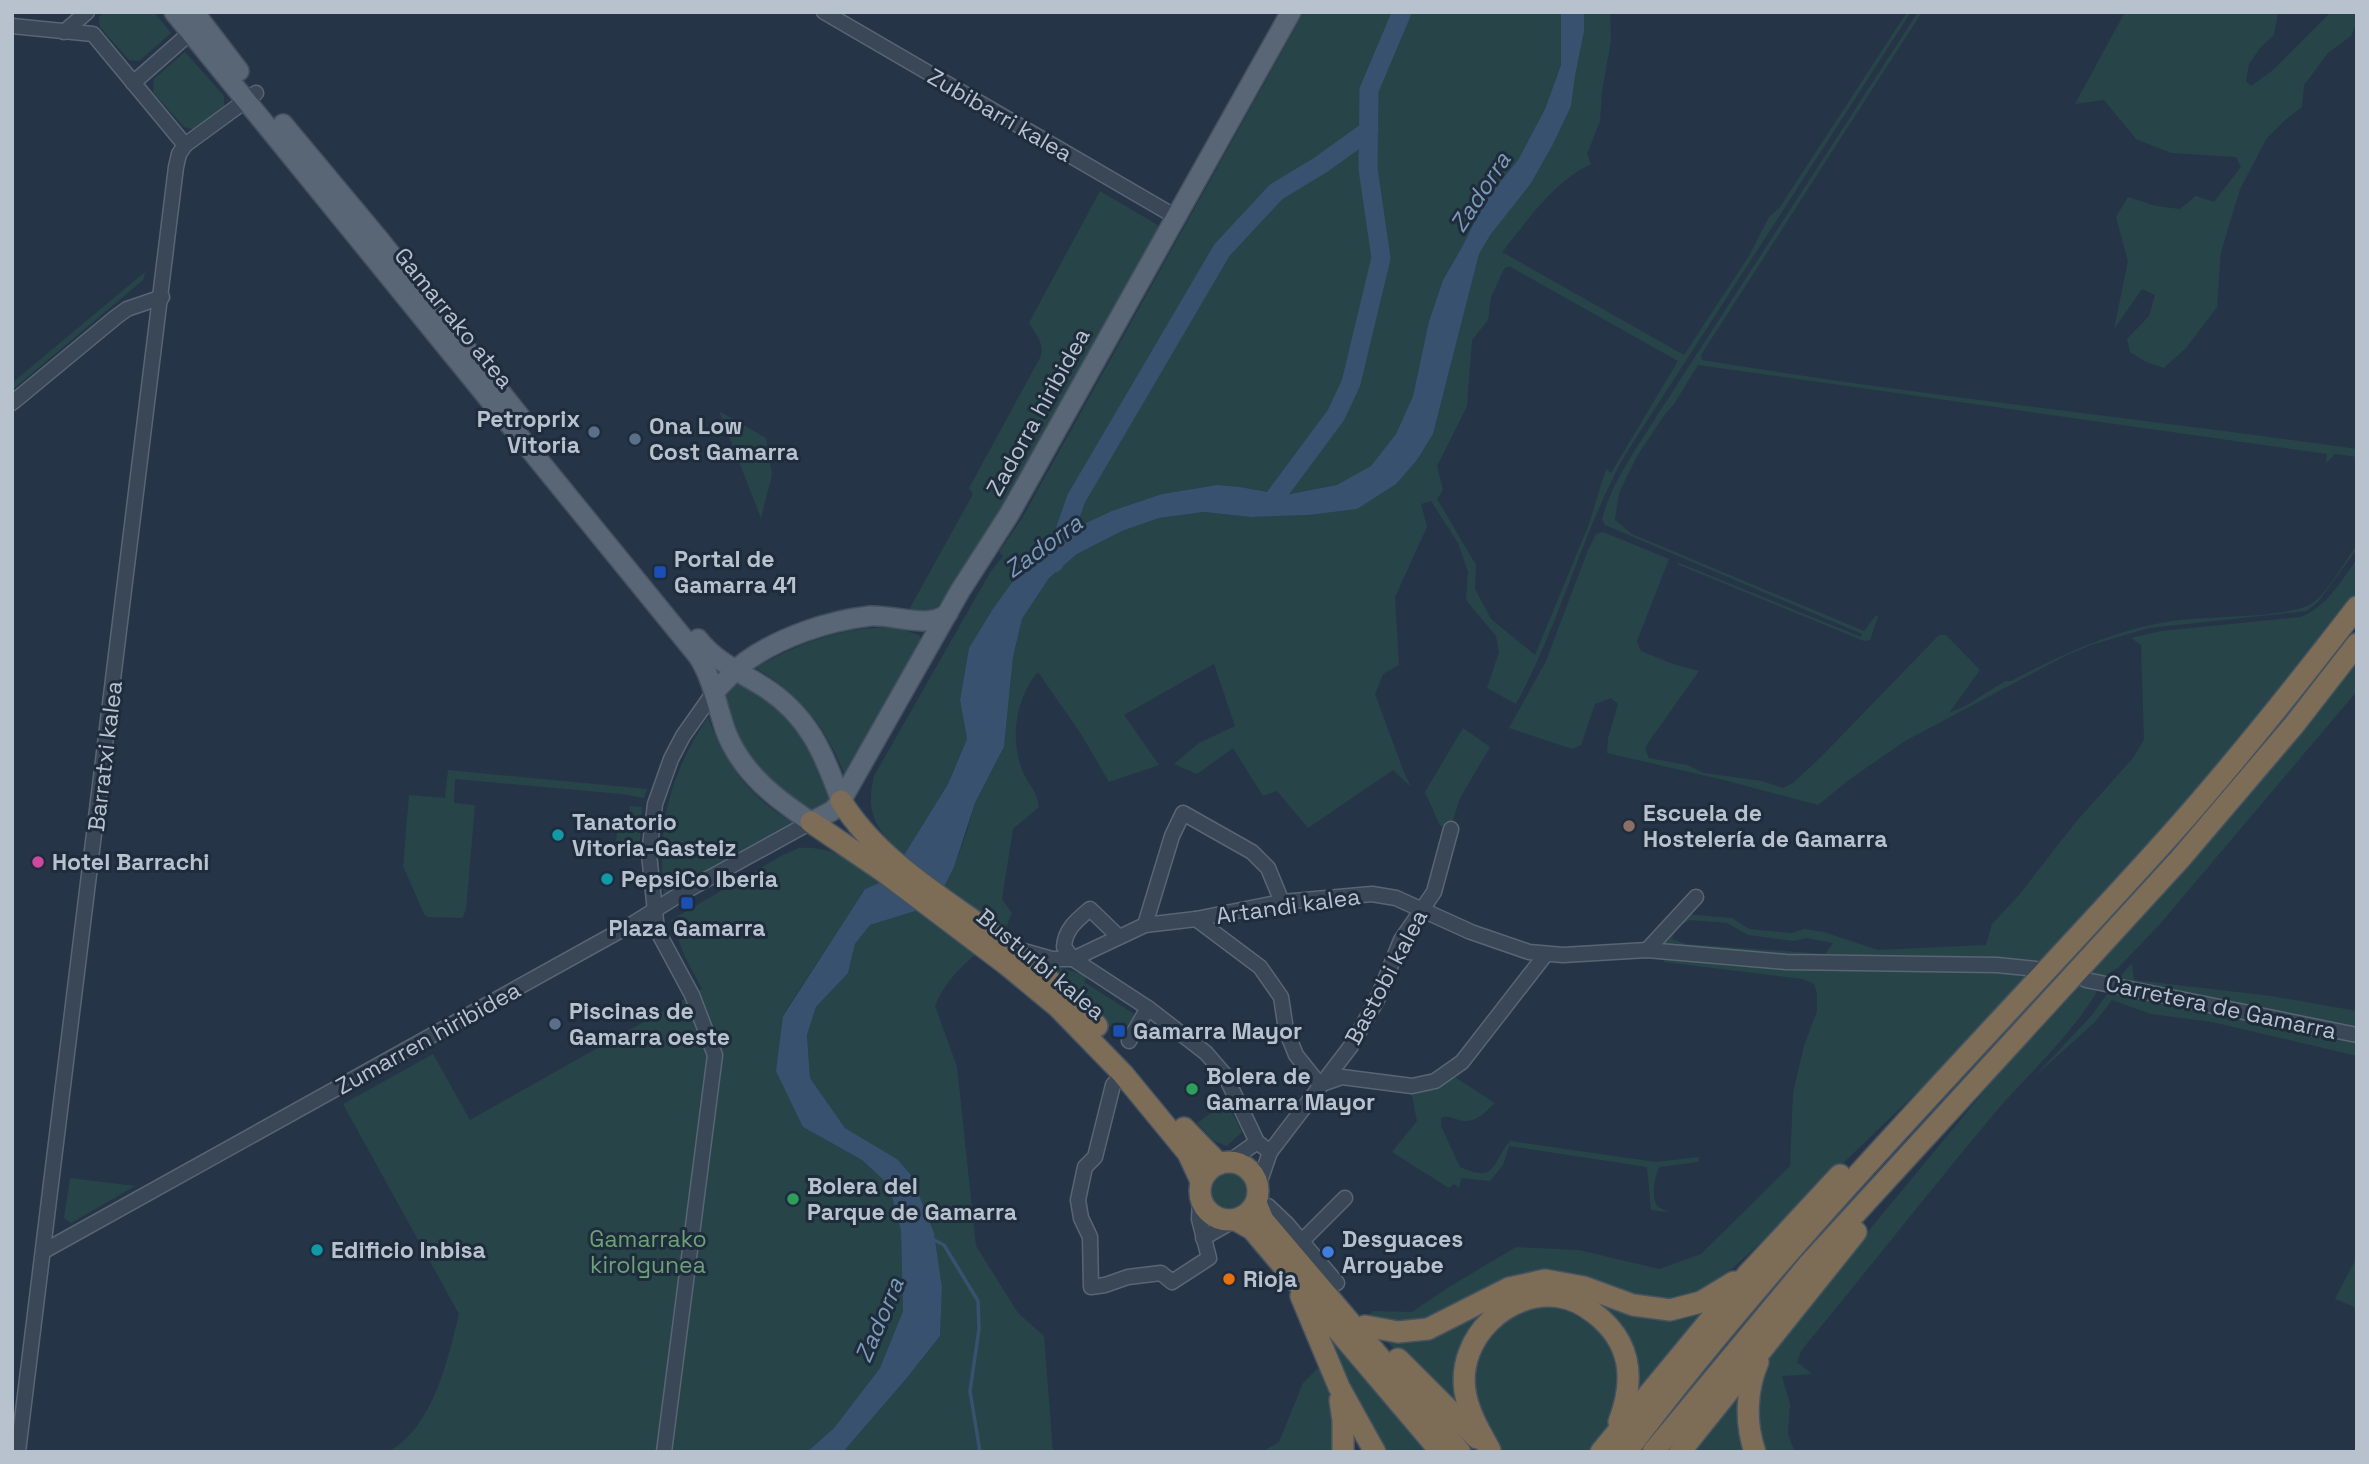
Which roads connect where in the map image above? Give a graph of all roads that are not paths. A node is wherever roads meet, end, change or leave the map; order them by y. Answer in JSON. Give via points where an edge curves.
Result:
{"nodes":[{"id":1,"x":87,"y":12,"type":"edge"},
{"id":2,"x":174,"y":12,"type":"edge"},
{"id":3,"x":824,"y":12,"type":"edge"},
{"id":4,"x":1291,"y":12,"type":"edge"},
{"id":5,"x":197,"y":19,"type":"edge"},
{"id":6,"x":12,"y":26,"type":"edge"},
{"id":7,"x":64,"y":32,"type":"junction"},
{"id":8,"x":133,"y":83,"type":"junction"},
{"id":9,"x":252,"y":97,"type":"junction"},
{"id":10,"x":185,"y":145,"type":"junction"},
{"id":11,"x":1176,"y":217,"type":"junction"},
{"id":12,"x":162,"y":298,"type":"junction"},
{"id":13,"x":12,"y":403,"type":"edge"},
{"id":14,"x":2357,"y":607,"type":"edge"},
{"id":15,"x":948,"y":613,"type":"junction"},
{"id":16,"x":916,"y":620,"type":"junction"},
{"id":17,"x":931,"y":644,"type":"junction"},
{"id":18,"x":2357,"y":644,"type":"edge"},
{"id":19,"x":736,"y":670,"type":"junction"},
{"id":20,"x":714,"y":692,"type":"junction"},
{"id":21,"x":841,"y":801,"type":"junction"},
{"id":22,"x":811,"y":822,"type":"junction"},
{"id":23,"x":1451,"y":829,"type":"dead end"},
{"id":24,"x":888,"y":865,"type":"junction"},
{"id":25,"x":1696,"y":897,"type":"dead end"},
{"id":26,"x":1282,"y":902,"type":"junction"},
{"id":27,"x":1422,"y":909,"type":"junction"},
{"id":28,"x":655,"y":911,"type":"junction"},
{"id":29,"x":1196,"y":919,"type":"junction"},
{"id":30,"x":1145,"y":925,"type":"junction"},
{"id":31,"x":1119,"y":937,"type":"junction"},
{"id":32,"x":987,"y":939,"type":"junction"},
{"id":33,"x":1012,"y":948,"type":"junction"},
{"id":34,"x":1647,"y":950,"type":"junction"},
{"id":35,"x":1546,"y":954,"type":"junction"},
{"id":36,"x":1073,"y":959,"type":"junction"},
{"id":37,"x":2036,"y":969,"type":"dead end"},
{"id":38,"x":2086,"y":980,"type":"dead end"},
{"id":39,"x":1148,"y":1008,"type":"junction"},
{"id":40,"x":2357,"y":1035,"type":"edge"},
{"id":41,"x":1129,"y":1041,"type":"dead end"},
{"id":42,"x":1120,"y":1077,"type":"junction"},
{"id":43,"x":1320,"y":1085,"type":"junction"},
{"id":44,"x":1971,"y":1089,"type":"junction"},
{"id":45,"x":1912,"y":1116,"type":"junction"},
{"id":46,"x":1257,"y":1142,"type":"junction"},
{"id":47,"x":1270,"y":1152,"type":"junction"},
{"id":48,"x":1224,"y":1163,"type":"junction"},
{"id":49,"x":1201,"y":1191,"type":"junction"},
{"id":50,"x":1345,"y":1198,"type":"dead end"},
{"id":51,"x":1257,"y":1199,"type":"junction"},
{"id":52,"x":1234,"y":1220,"type":"junction"},
{"id":53,"x":1203,"y":1238,"type":"junction"},
{"id":54,"x":1301,"y":1242,"type":"junction"},
{"id":55,"x":44,"y":1251,"type":"junction"},
{"id":56,"x":1748,"y":1274,"type":"junction"},
{"id":57,"x":1294,"y":1278,"type":"junction"},
{"id":58,"x":1337,"y":1294,"type":"junction"},
{"id":59,"x":1365,"y":1326,"type":"junction"},
{"id":60,"x":1763,"y":1348,"type":"junction"},
{"id":61,"x":1339,"y":1387,"type":"junction"},
{"id":62,"x":1616,"y":1432,"type":"junction"},
{"id":63,"x":1490,"y":1451,"type":"edge"},
{"id":64,"x":18,"y":1452,"type":"edge"},
{"id":65,"x":664,"y":1452,"type":"edge"},
{"id":66,"x":1343,"y":1452,"type":"edge"},
{"id":67,"x":1375,"y":1452,"type":"edge"},
{"id":68,"x":1441,"y":1452,"type":"edge"},
{"id":69,"x":1460,"y":1452,"type":"edge"},
{"id":70,"x":1601,"y":1452,"type":"edge"},
{"id":71,"x":1626,"y":1452,"type":"edge"},
{"id":72,"x":1653,"y":1452,"type":"edge"},
{"id":73,"x":1681,"y":1452,"type":"edge"},
{"id":74,"x":1755,"y":1452,"type":"edge"}],
"edges":[{"from":1,"to":7,"type":"street"},
{"from":2,"to":5,"type":"main road","name":"Gamarrako atea"},
{"from":3,"to":11,"type":"street","name":"Zubibarri kalea"},
{"from":4,"to":11,"type":"main road","name":"Zadorra hiribidea"},
{"from":5,"to":8,"type":"street"},
{"from":5,"to":9,"type":"main road","name":"Gamarrako atea"},
{"from":6,"to":7,"type":"street"},
{"from":7,"to":8,"type":"street","via":[[93,34]]},
{"from":8,"to":10,"type":"street"},
{"from":9,"to":10,"type":"street"},
{"from":9,"to":19,"type":"main road","name":"Gamarrako atea","via":[[378,238],[703,646]]},
{"from":9,"to":20,"type":"main road","name":"Gamarrako atea","via":[[698,656]]},
{"from":10,"to":12,"type":"street","name":"Barratxi kalea","via":[[176,167]]},
{"from":11,"to":15,"type":"main road","name":"Zadorra hiribidea","via":[[1006,520]]},
{"from":12,"to":13,"type":"street","via":[[127,309]]},
{"from":12,"to":55,"type":"street","name":"Barratxi kalea"},
{"from":14,"to":45,"type":"highway","via":[[2275,713],[2159,848]]},
{"from":15,"to":16,"type":"main road","via":[[937,621]]},
{"from":15,"to":17,"type":"main road","name":"Zadorra hiribidea"},
{"from":16,"to":17,"type":"main road"},
{"from":16,"to":19,"type":"main road","via":[[871,616],[816,628]]},
{"from":17,"to":21,"type":"main road","name":"Zadorra hiribidea"},
{"from":18,"to":44,"type":"highway","via":[[2180,859]]},
{"from":19,"to":20,"type":"main road"},
{"from":19,"to":21,"type":"main road","name":"Gamarrako atea","via":[[799,716],[823,752]]},
{"from":20,"to":22,"type":"main road","name":"Gamarrako atea","via":[[731,743],[748,769],[772,794]]},
{"from":20,"to":28,"type":"street","via":[[682,736],[655,804],[649,854]]},
{"from":21,"to":22,"type":"main road","name":"Zadorra hiribidea"},
{"from":21,"to":24,"type":"highway","name":"Busturbi kalea"},
{"from":22,"to":24,"type":"highway","name":"Busturbi kalea"},
{"from":22,"to":28,"type":"street","name":"Zumarren hiribidea"},
{"from":23,"to":27,"type":"street","name":"Bastobi kalea","via":[[1434,892]]},
{"from":24,"to":32,"type":"highway","name":"Busturbi kalea"},
{"from":25,"to":34,"type":"street"},
{"from":26,"to":27,"type":"street","name":"Artandi kalea","via":[[1372,894]]},
{"from":26,"to":29,"type":"street","name":"Artandi kalea"},
{"from":26,"to":30,"type":"street","via":[[1268,868],[1252,852],[1182,813]]},
{"from":27,"to":35,"type":"street","name":"Artandi kalea","via":[[1494,940]]},
{"from":27,"to":43,"type":"street","name":"Bastobi kalea","via":[[1401,940],[1358,1034]]},
{"from":28,"to":55,"type":"street","name":"Zumarren hiribidea"},
{"from":28,"to":65,"type":"street","via":[[657,930],[692,995],[715,1055]]},
{"from":29,"to":30,"type":"street","name":"Artandi kalea"},
{"from":29,"to":43,"type":"street","via":[[1260,967],[1281,997],[1296,1055]]},
{"from":30,"to":31,"type":"street","name":"Artandi kalea"},
{"from":31,"to":36,"type":"street","name":"Artandi kalea"},
{"from":31,"to":36,"type":"street","via":[[1090,909],[1064,938],[1064,947]]},
{"from":32,"to":33,"type":"highway","name":"Busturbi kalea"},
{"from":32,"to":42,"type":"highway","name":"Busturbi kalea","via":[[1058,1007]]},
{"from":33,"to":36,"type":"street","via":[[1052,959]]},
{"from":33,"to":48,"type":"highway","name":"Busturbi kalea","via":[[1071,1000],[1191,1136]]},
{"from":34,"to":35,"type":"street","name":"Artandi kalea"},
{"from":34,"to":37,"type":"street","name":"Artandi kalea","via":[[1786,962]]},
{"from":35,"to":43,"type":"street","via":[[1462,1062],[1435,1081],[1412,1086],[1342,1077]]},
{"from":36,"to":39,"type":"street"},
{"from":38,"to":40,"type":"street","name":"Carretera de Gamarra"},
{"from":39,"to":41,"type":"street"},
{"from":39,"to":46,"type":"street","via":[[1206,1053],[1225,1075]]},
{"from":42,"to":49,"type":"highway","name":"Busturbi kalea","via":[[1188,1153]]},
{"from":42,"to":53,"type":"street","via":[[1113,1085],[1096,1157],[1085,1167],[1078,1200],[1090,1237],[1091,1287],[1161,1273],[1172,1282],[1209,1258]]},
{"from":43,"to":47,"type":"street","name":"Bastobi kalea"},
{"from":44,"to":60,"type":"highway"},
{"from":44,"to":72,"type":"highway","via":[[1809,1264]]},
{"from":45,"to":56,"type":"highway","via":[[1866,1150]]},
{"from":45,"to":71,"type":"highway","via":[[1694,1365]]},
{"from":46,"to":47,"type":"street"},
{"from":46,"to":48,"type":"street"},
{"from":47,"to":51,"type":"street","name":"Bastobi kalea"},
{"from":48,"to":49,"type":"highway","via":[[1211,1168]]},
{"from":48,"to":51,"type":"highway","via":[[1248,1169]]},
{"from":49,"to":52,"type":"highway","via":[[1205,1209],[1222,1220]]},
{"from":49,"to":53,"type":"street"},
{"from":50,"to":54,"type":"street"},
{"from":51,"to":52,"type":"highway","via":[[1248,1214]]},
{"from":51,"to":54,"type":"street"},
{"from":51,"to":58,"type":"highway","via":[[1264,1220]]},
{"from":52,"to":53,"type":"street"},
{"from":52,"to":57,"type":"highway","via":[[1252,1229]]},
{"from":54,"to":58,"type":"street"},
{"from":55,"to":64,"type":"street","name":"Barratxi kalea"},
{"from":56,"to":59,"type":"highway","via":[[1701,1302],[1670,1310],[1633,1305],[1584,1287],[1545,1280],[1509,1288],[1428,1329],[1398,1332]]},
{"from":56,"to":62,"type":"highway"},
{"from":57,"to":61,"type":"highway"},
{"from":57,"to":68,"type":"highway"},
{"from":58,"to":59,"type":"highway"},
{"from":58,"to":69,"type":"highway"},
{"from":59,"to":63,"type":"highway"},
{"from":60,"to":73,"type":"highway"},
{"from":60,"to":74,"type":"highway","via":[[1748,1406]]},
{"from":61,"to":66,"type":"highway"},
{"from":61,"to":67,"type":"highway"},
{"from":62,"to":63,"type":"highway","via":[[1629,1384],[1622,1345],[1590,1310],[1561,1297],[1545,1296],[1525,1300],[1495,1316],[1474,1340],[1467,1357],[1468,1404]]},
{"from":62,"to":70,"type":"highway"}]}
